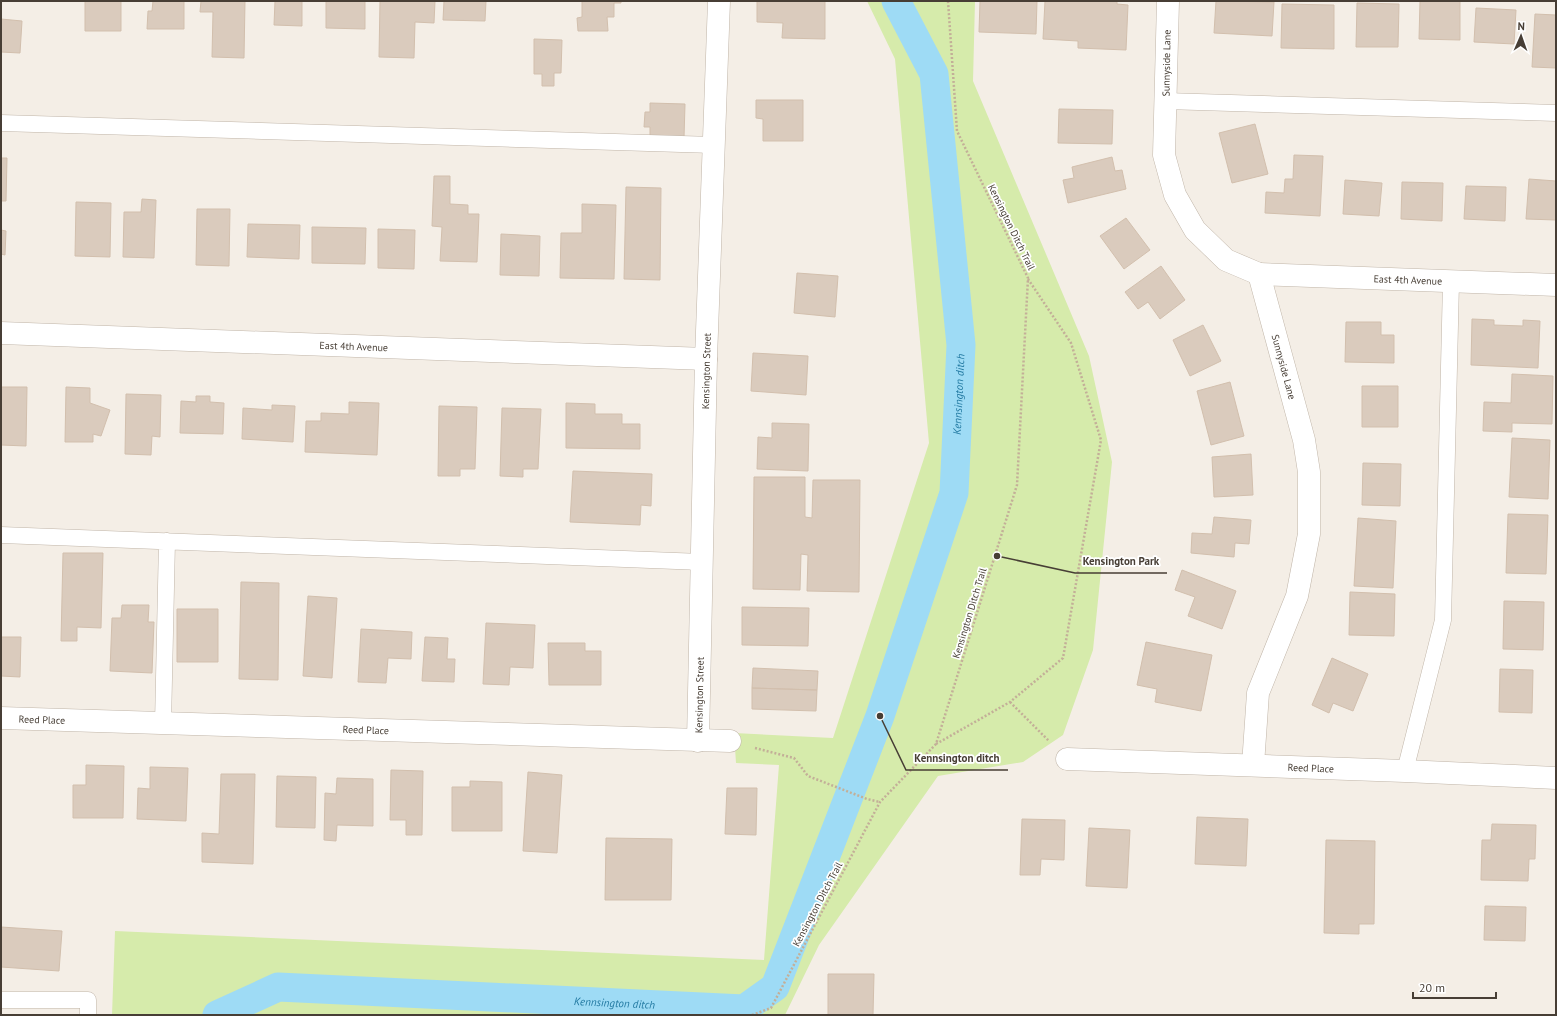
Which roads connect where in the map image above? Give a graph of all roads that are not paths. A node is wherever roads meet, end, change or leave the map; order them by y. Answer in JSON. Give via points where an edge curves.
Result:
{"nodes":[{"id":1,"x":719,"y":1,"type":"edge"},
{"id":2,"x":1168,"y":1,"type":"edge"},
{"id":3,"x":1165,"y":101,"type":"junction"},
{"id":4,"x":1556,"y":112,"type":"edge"},
{"id":5,"x":1,"y":123,"type":"edge"},
{"id":6,"x":714,"y":145,"type":"junction"},
{"id":7,"x":1259,"y":274,"type":"junction"},
{"id":8,"x":1452,"y":282,"type":"junction"},
{"id":9,"x":1556,"y":285,"type":"edge"},
{"id":10,"x":1,"y":333,"type":"edge"},
{"id":11,"x":706,"y":359,"type":"junction"},
{"id":12,"x":1,"y":535,"type":"edge"},
{"id":13,"x":167,"y":541,"type":"junction"},
{"id":14,"x":702,"y":562,"type":"junction"},
{"id":15,"x":1,"y":718,"type":"edge"},
{"id":16,"x":163,"y":724,"type":"junction"},
{"id":17,"x":698,"y":741,"type":"junction"},
{"id":18,"x":730,"y":741,"type":"road end"},
{"id":19,"x":1067,"y":759,"type":"road end"},
{"id":20,"x":1253,"y":765,"type":"junction"},
{"id":21,"x":1405,"y":770,"type":"junction"},
{"id":22,"x":1556,"y":778,"type":"edge"},
{"id":23,"x":1,"y":1000,"type":"edge"},
{"id":24,"x":88,"y":1015,"type":"edge"}],
"edges":[{"from":1,"to":6,"type":"street","name":"Kensington Street"},
{"from":2,"to":3,"type":"street","name":"Sunnyside Lane"},
{"from":3,"to":4,"type":"lane"},
{"from":3,"to":7,"type":"street","name":"Sunnyside Lane","via":[[1164,155],[1175,195],[1195,230],[1226,260]]},
{"from":5,"to":6,"type":"lane"},
{"from":6,"to":11,"type":"street","name":"Kensington Street"},
{"from":7,"to":8,"type":"street","name":"East 4th Avenue"},
{"from":7,"to":20,"type":"street","name":"Sunnyside Lane","via":[[1304,440],[1309,472],[1308,534],[1297,596],[1258,693]]},
{"from":8,"to":9,"type":"street","name":"East 4th Avenue"},
{"from":8,"to":21,"type":"lane","via":[[1444,620]]},
{"from":10,"to":11,"type":"street","name":"East 4th Avenue"},
{"from":11,"to":14,"type":"street","name":"Kensington Street"},
{"from":12,"to":13,"type":"lane"},
{"from":13,"to":14,"type":"lane"},
{"from":13,"to":16,"type":"lane"},
{"from":14,"to":17,"type":"street","name":"Kensington Street"},
{"from":15,"to":16,"type":"street","name":"Reed Place"},
{"from":16,"to":17,"type":"street","name":"Reed Place"},
{"from":17,"to":18,"type":"street","name":"Reed Place"},
{"from":19,"to":20,"type":"street","name":"Reed Place"},
{"from":20,"to":21,"type":"street","name":"Reed Place"},
{"from":21,"to":22,"type":"street","name":"Reed Place"},
{"from":23,"to":24,"type":"lane","via":[[88,1000]]}]}
